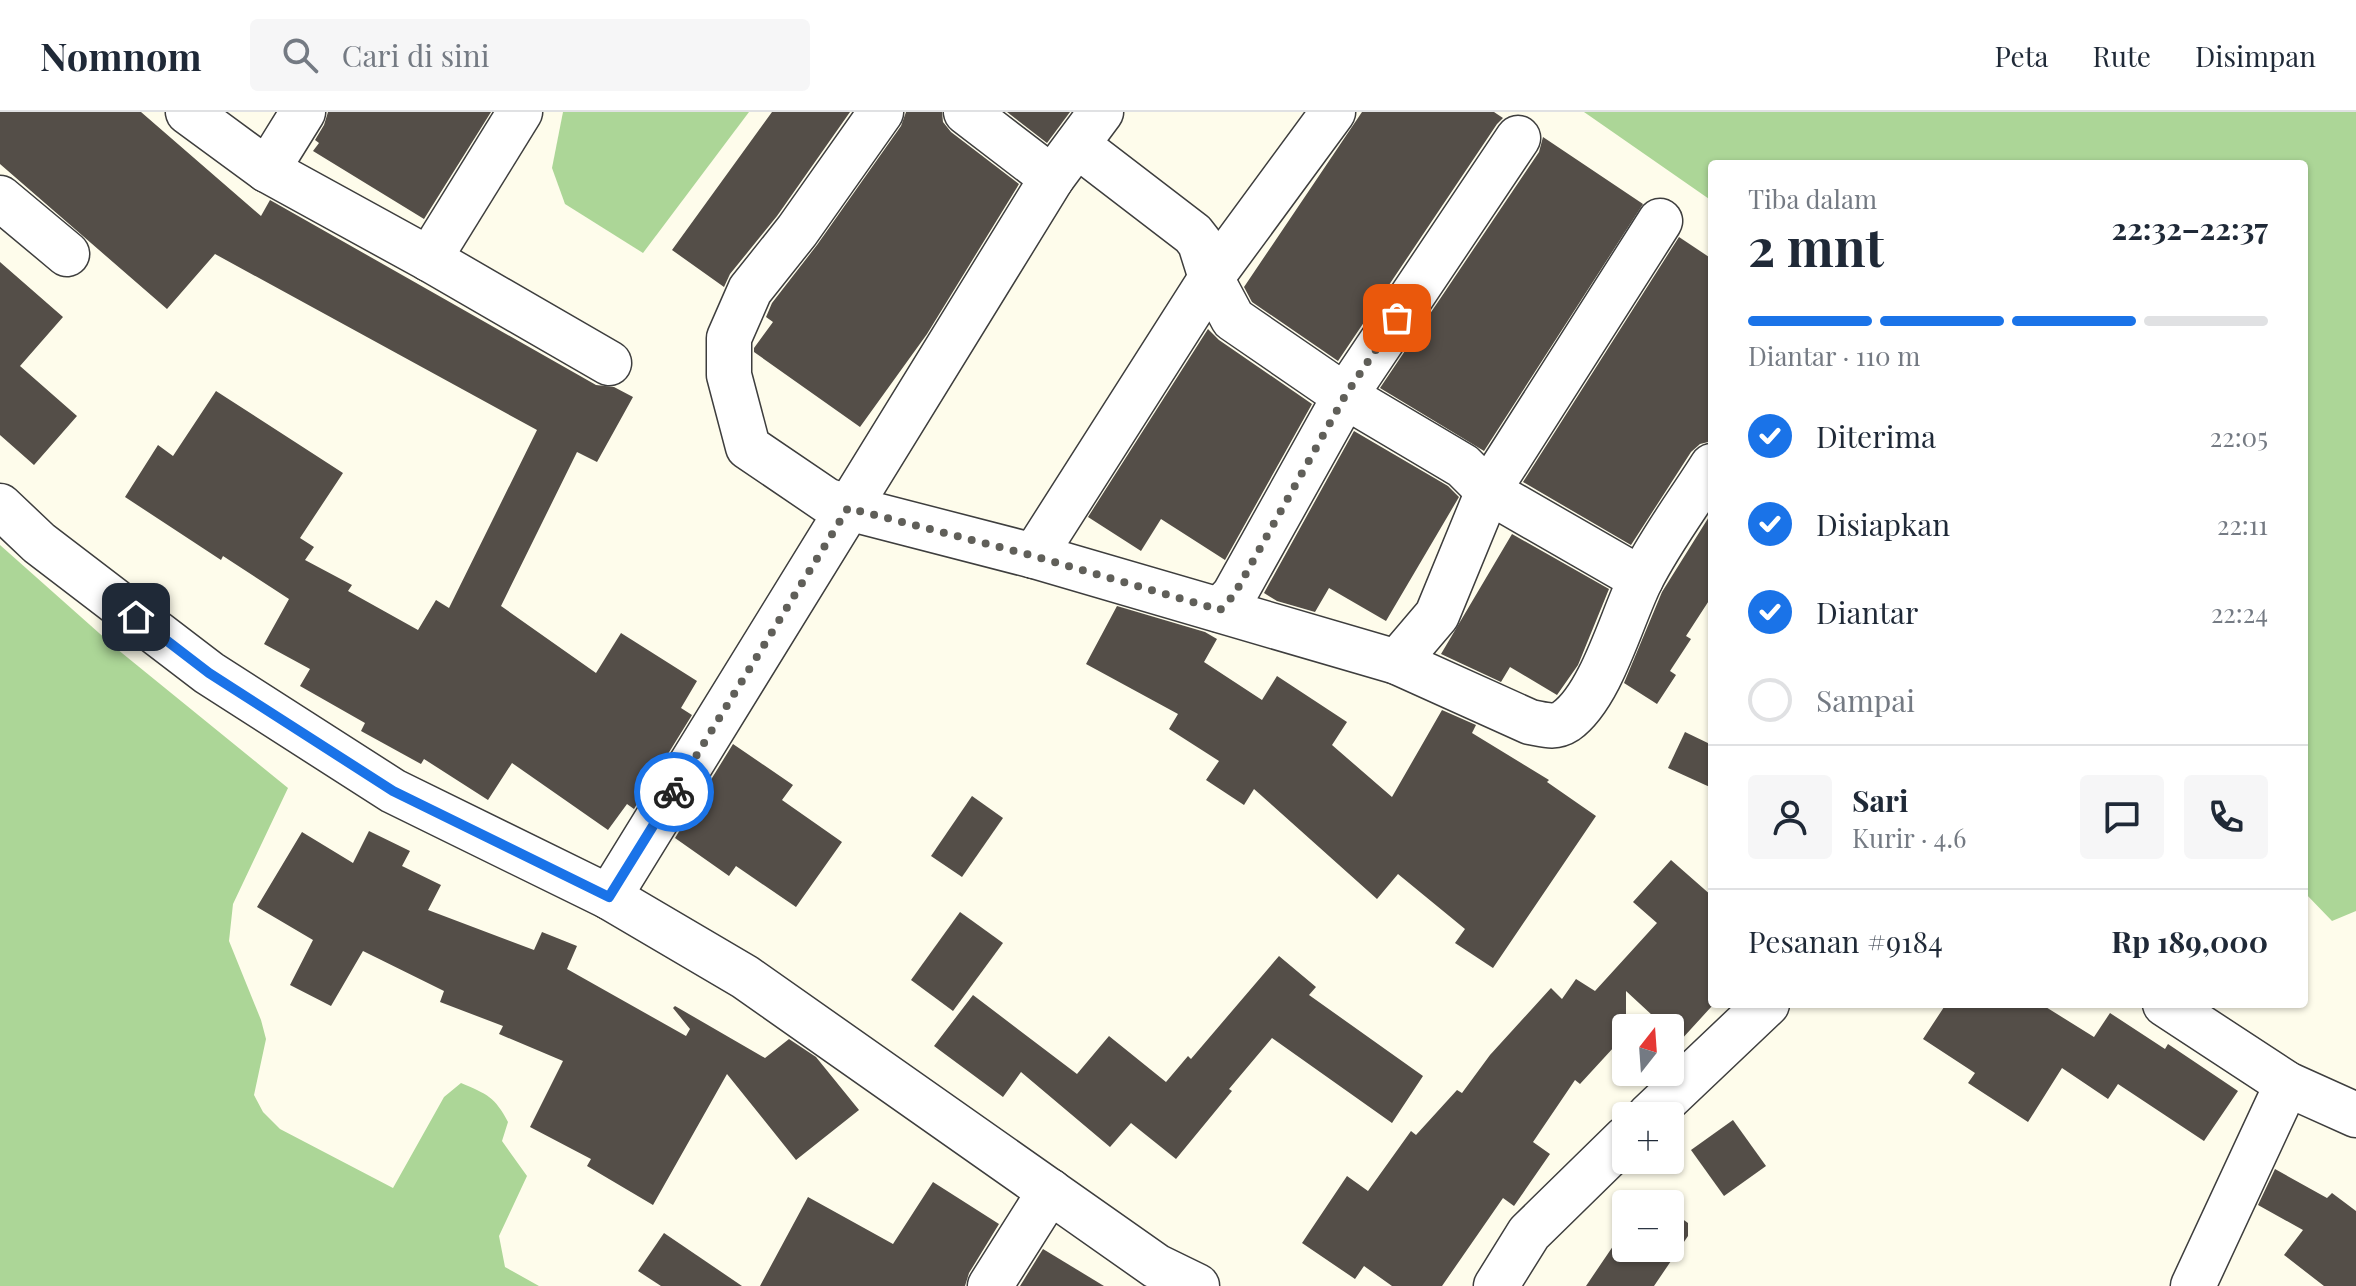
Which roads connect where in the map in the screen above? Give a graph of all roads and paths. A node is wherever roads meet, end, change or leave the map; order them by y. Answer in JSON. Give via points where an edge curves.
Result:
{"nodes":[{"id":1,"x":188,"y":112,"type":"edge"},
{"id":2,"x":303,"y":112,"type":"edge"},
{"id":3,"x":520,"y":112,"type":"edge"},
{"id":4,"x":881,"y":112,"type":"edge"},
{"id":5,"x":966,"y":112,"type":"edge"},
{"id":6,"x":1333,"y":112,"type":"edge"},
{"id":7,"x":1518,"y":138,"type":"dead end"},
{"id":8,"x":1077,"y":145,"type":"edge"},
{"id":9,"x":267,"y":170,"type":"junction"},
{"id":10,"x":0,"y":198,"type":"edge"},
{"id":11,"x":1660,"y":221,"type":"dead end"},
{"id":12,"x":67,"y":254,"type":"dead end"},
{"id":13,"x":429,"y":259,"type":"junction"},
{"id":14,"x":1211,"y":278,"type":"junction"},
{"id":15,"x":609,"y":363,"type":"dead end"},
{"id":16,"x":1345,"y":396,"type":"junction"},
{"id":17,"x":1708,"y":472,"type":"edge"},
{"id":18,"x":1488,"y":491,"type":"junction"},
{"id":19,"x":0,"y":506,"type":"edge"},
{"id":20,"x":848,"y":508,"type":"junction"},
{"id":21,"x":1034,"y":556,"type":"junction"},
{"id":22,"x":1641,"y":579,"type":"junction"},
{"id":23,"x":1220,"y":610,"type":"junction"},
{"id":24,"x":1397,"y":662,"type":"junction"},
{"id":25,"x":609,"y":897,"type":"junction"},
{"id":26,"x":1763,"y":1008,"type":"edge"},
{"id":27,"x":2171,"y":1008,"type":"edge"},
{"id":28,"x":2287,"y":1084,"type":"junction"},
{"id":29,"x":1664,"y":1102,"type":"edge"},
{"id":30,"x":2356,"y":1115,"type":"edge"},
{"id":31,"x":1612,"y":1152,"type":"edge"},
{"id":32,"x":1050,"y":1191,"type":"junction"},
{"id":33,"x":990,"y":1286,"type":"edge"},
{"id":34,"x":1197,"y":1286,"type":"edge"},
{"id":35,"x":1496,"y":1286,"type":"edge"},
{"id":36,"x":2193,"y":1286,"type":"edge"}],
"edges":[{"from":1,"to":9,"type":"street"},
{"from":2,"to":9,"type":"street"},
{"from":3,"to":13,"type":"street"},
{"from":4,"to":20,"type":"street","via":[[750,290],[729,338],[729,375],[748,447],[826,500]]},
{"from":5,"to":8,"type":"street"},
{"from":6,"to":14,"type":"street"},
{"from":7,"to":16,"type":"street"},
{"from":8,"to":14,"type":"street","via":[[1193,234]]},
{"from":8,"to":20,"type":"street"},
{"from":9,"to":13,"type":"street"},
{"from":10,"to":12,"type":"street"},
{"from":11,"to":18,"type":"street"},
{"from":13,"to":15,"type":"street"},
{"from":14,"to":16,"type":"street","via":[[1233,319]]},
{"from":14,"to":21,"type":"street"},
{"from":16,"to":18,"type":"street","via":[[1463,466]]},
{"from":16,"to":23,"type":"street","via":[[1234,595]]},
{"from":17,"to":22,"type":"street"},
{"from":18,"to":22,"type":"street"},
{"from":18,"to":24,"type":"street","via":[[1437,615]]},
{"from":19,"to":25,"type":"street","via":[[39,543],[235,690],[393,791]]},
{"from":20,"to":21,"type":"street"},
{"from":20,"to":25,"type":"street"},
{"from":21,"to":23,"type":"street"},
{"from":22,"to":24,"type":"street","via":[[1601,672],[1579,708],[1554,726],[1530,722]]},
{"from":23,"to":24,"type":"street"},
{"from":25,"to":32,"type":"street","via":[[745,977]]},
{"from":26,"to":29,"type":"street"},
{"from":27,"to":28,"type":"street"},
{"from":28,"to":30,"type":"street"},
{"from":28,"to":36,"type":"street"},
{"from":31,"to":35,"type":"street","via":[[1529,1233]]},
{"from":32,"to":33,"type":"street"},
{"from":32,"to":34,"type":"street","via":[[1156,1266]]}]}
